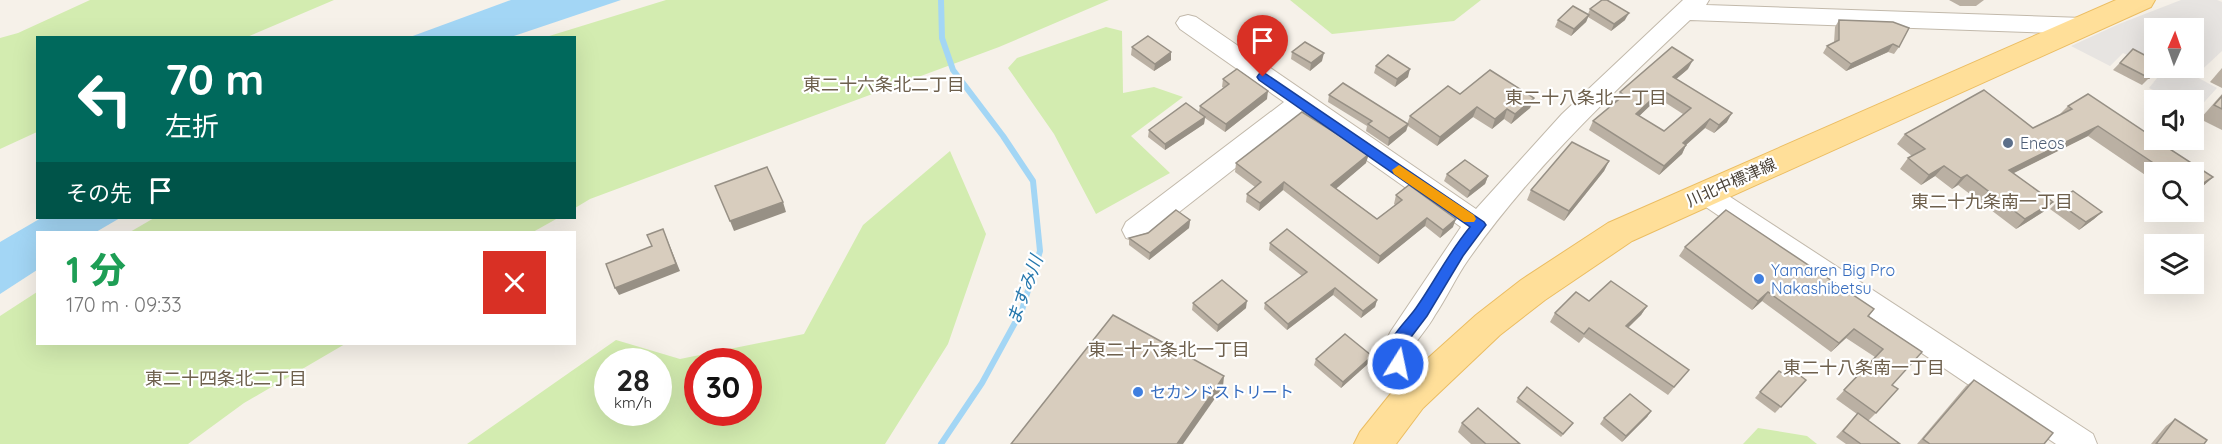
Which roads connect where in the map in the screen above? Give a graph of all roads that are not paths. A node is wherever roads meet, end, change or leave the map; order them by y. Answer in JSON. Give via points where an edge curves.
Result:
{"nodes":[{"id":1,"x":2141,"y":0,"type":"edge"},
{"id":2,"x":1690,"y":6,"type":"edge"},
{"id":3,"x":1188,"y":23,"type":"dead end"},
{"id":4,"x":2083,"y":26,"type":"junction"},
{"id":5,"x":1301,"y":103,"type":"junction"},
{"id":6,"x":1706,"y":194,"type":"junction"},
{"id":7,"x":1479,"y":225,"type":"junction"},
{"id":8,"x":1136,"y":230,"type":"dead end"},
{"id":9,"x":1410,"y":397,"type":"junction"},
{"id":10,"x":1373,"y":444,"type":"edge"},
{"id":11,"x":2082,"y":444,"type":"edge"}],
"edges":[{"from":1,"to":4,"type":"main road","name":"川北中標津線"},
{"from":2,"to":4,"type":"street"},
{"from":2,"to":7,"type":"street","via":[[1569,124]]},
{"from":3,"to":5,"type":"street"},
{"from":4,"to":6,"type":"main road","name":"川北中標津線"},
{"from":5,"to":7,"type":"street"},
{"from":5,"to":8,"type":"street"},
{"from":6,"to":9,"type":"main road","name":"川北中標津線","via":[[1620,232],[1533,290],[1488,325]]},
{"from":6,"to":11,"type":"street"},
{"from":7,"to":9,"type":"street","via":[[1395,352]]},
{"from":9,"to":10,"type":"main road","name":"川北中標津線"}]}
